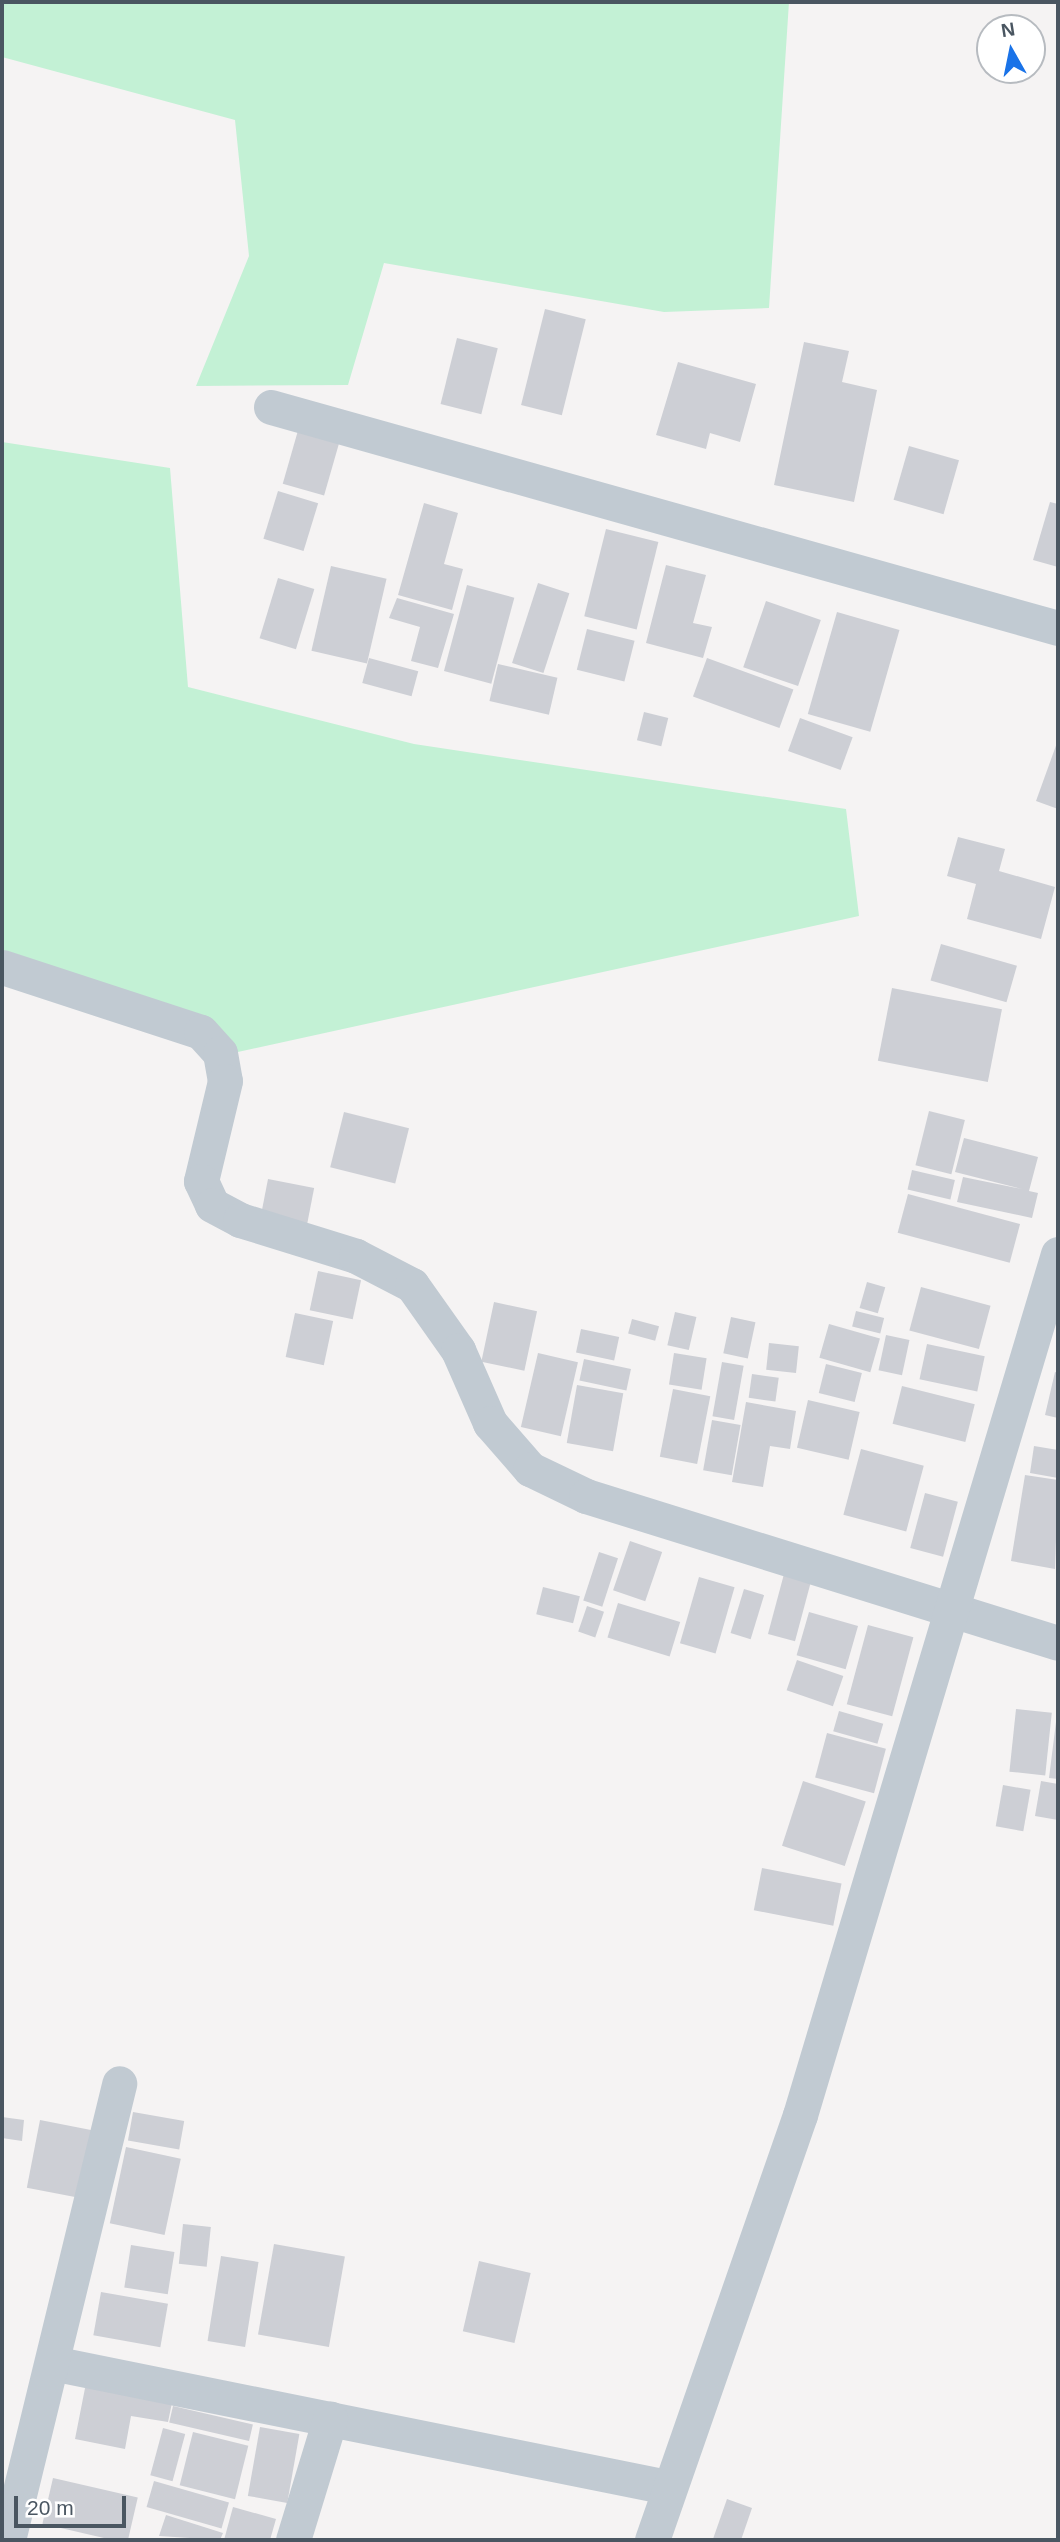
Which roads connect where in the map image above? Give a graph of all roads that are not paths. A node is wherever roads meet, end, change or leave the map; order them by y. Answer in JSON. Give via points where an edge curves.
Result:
{"nodes":[{"id":1,"x":271,"y":407,"type":"dead end"},
{"id":2,"x":1058,"y":628,"type":"edge"},
{"id":3,"x":2,"y":967,"type":"edge"},
{"id":4,"x":1058,"y":1254,"type":"edge"},
{"id":5,"x":947,"y":1609,"type":"junction"},
{"id":6,"x":1058,"y":1643,"type":"edge"},
{"id":7,"x":120,"y":2083,"type":"dead end"},
{"id":8,"x":52,"y":2363,"type":"junction"},
{"id":9,"x":330,"y":2419,"type":"junction"},
{"id":10,"x":667,"y":2487,"type":"junction"},
{"id":11,"x":8,"y":2540,"type":"edge"},
{"id":12,"x":293,"y":2540,"type":"edge"},
{"id":13,"x":652,"y":2540,"type":"edge"}],
"edges":[{"from":1,"to":2,"type":"street"},
{"from":3,"to":5,"type":"street","via":[[201,1032],[220,1053],[225,1081],[201,1181],[212,1205],[240,1220],[356,1256],[412,1285],[458,1350],[491,1423],[530,1469],[586,1496]]},
{"from":4,"to":5,"type":"street"},
{"from":5,"to":6,"type":"street"},
{"from":5,"to":10,"type":"street","via":[[800,2115]]},
{"from":7,"to":8,"type":"street"},
{"from":8,"to":9,"type":"street"},
{"from":8,"to":11,"type":"street"},
{"from":9,"to":10,"type":"street"},
{"from":9,"to":12,"type":"street"},
{"from":10,"to":13,"type":"street"}]}
